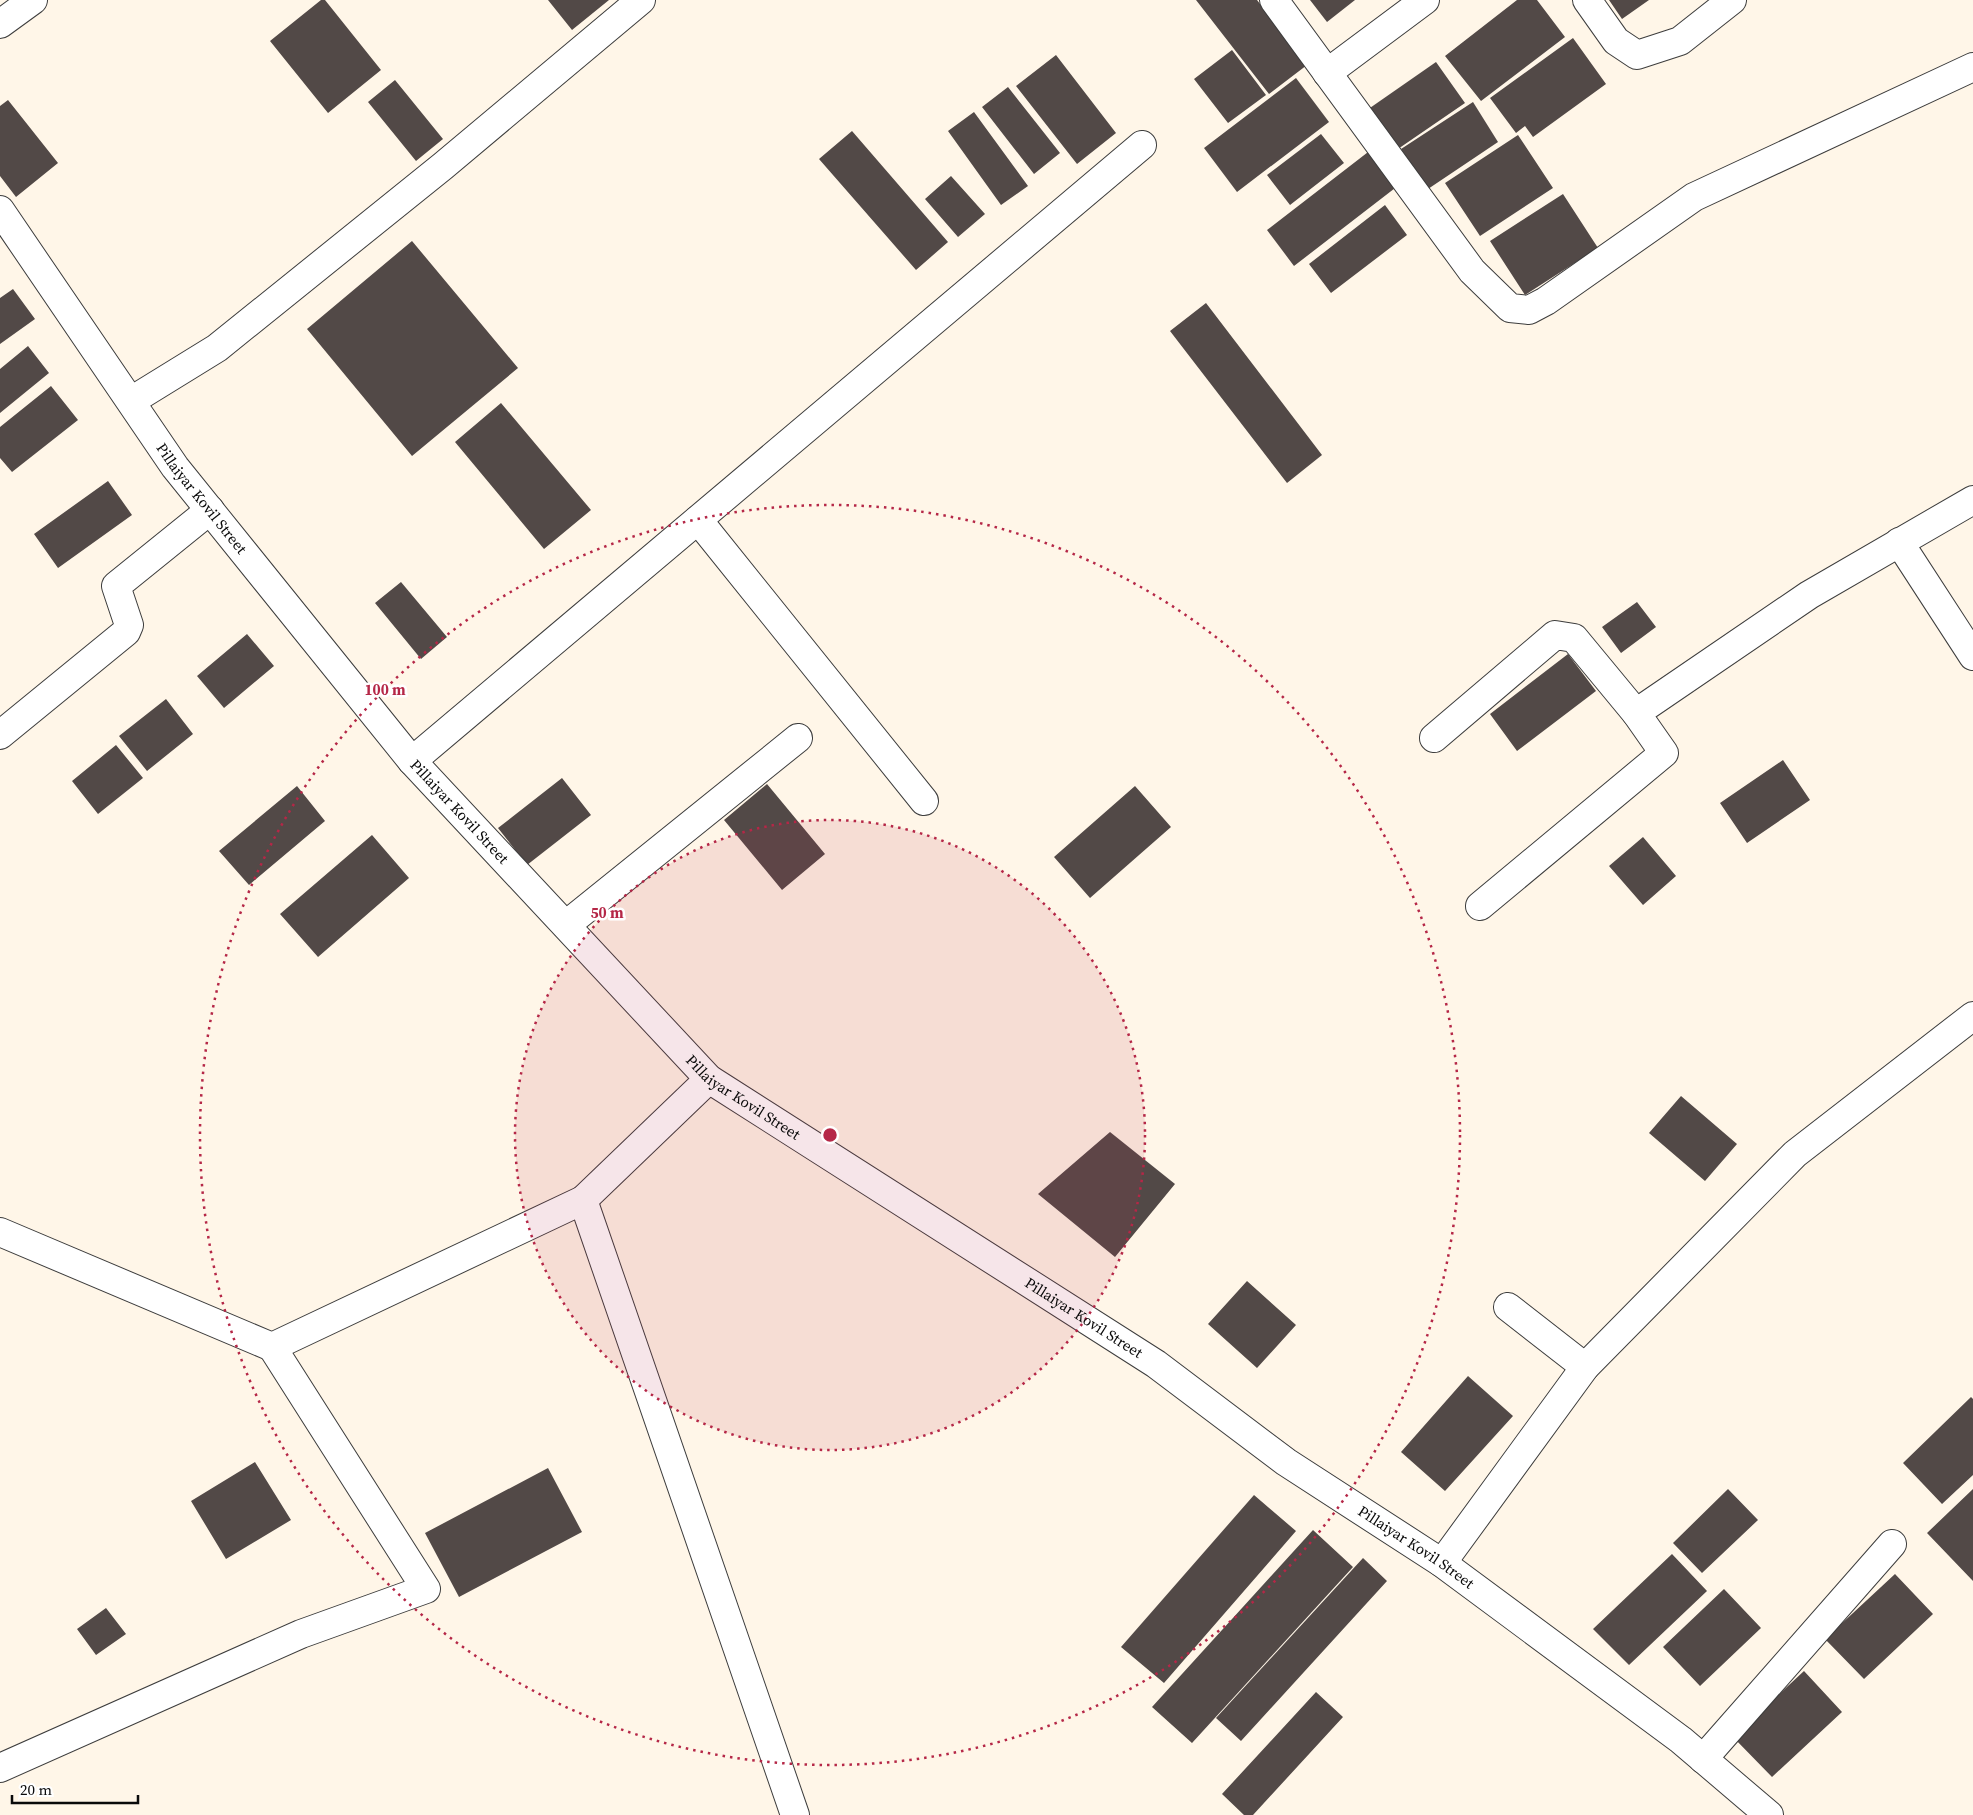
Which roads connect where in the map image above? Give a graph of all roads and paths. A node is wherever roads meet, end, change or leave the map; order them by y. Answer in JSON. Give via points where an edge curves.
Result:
{"nodes":[{"id":1,"x":33,"y":0,"type":"edge"},
{"id":2,"x":641,"y":0,"type":"edge"},
{"id":3,"x":1274,"y":0,"type":"edge"},
{"id":4,"x":1425,"y":0,"type":"edge"},
{"id":5,"x":1587,"y":0,"type":"edge"},
{"id":6,"x":1732,"y":0,"type":"edge"},
{"id":7,"x":0,"y":24,"type":"edge"},
{"id":8,"x":1973,"y":67,"type":"edge"},
{"id":9,"x":1327,"y":72,"type":"junction"},
{"id":10,"x":1142,"y":145,"type":"dead end"},
{"id":11,"x":0,"y":210,"type":"edge"},
{"id":12,"x":131,"y":401,"type":"junction"},
{"id":13,"x":1973,"y":500,"type":"edge"},
{"id":14,"x":210,"y":510,"type":"junction"},
{"id":15,"x":698,"y":520,"type":"junction"},
{"id":16,"x":1900,"y":542,"type":"junction"},
{"id":17,"x":1973,"y":656,"type":"edge"},
{"id":18,"x":1636,"y":713,"type":"junction"},
{"id":19,"x":0,"y":735,"type":"edge"},
{"id":20,"x":798,"y":738,"type":"dead end"},
{"id":21,"x":1434,"y":738,"type":"dead end"},
{"id":22,"x":412,"y":761,"type":"junction"},
{"id":23,"x":924,"y":800,"type":"dead end"},
{"id":24,"x":1480,"y":906,"type":"dead end"},
{"id":25,"x":566,"y":925,"type":"junction"},
{"id":26,"x":1973,"y":1016,"type":"edge"},
{"id":27,"x":710,"y":1079,"type":"junction"},
{"id":28,"x":583,"y":1200,"type":"junction"},
{"id":29,"x":0,"y":1232,"type":"edge"},
{"id":30,"x":1508,"y":1307,"type":"dead end"},
{"id":31,"x":272,"y":1347,"type":"junction"},
{"id":32,"x":1585,"y":1367,"type":"junction"},
{"id":33,"x":1892,"y":1544,"type":"dead end"},
{"id":34,"x":1442,"y":1563,"type":"junction"},
{"id":35,"x":1703,"y":1759,"type":"junction"},
{"id":36,"x":0,"y":1768,"type":"edge"},
{"id":37,"x":795,"y":1815,"type":"edge"},
{"id":38,"x":1769,"y":1815,"type":"edge"}],
"edges":[{"from":1,"to":7,"type":"street"},
{"from":2,"to":12,"type":"street","via":[[443,166],[217,348]]},
{"from":3,"to":9,"type":"street"},
{"from":4,"to":9,"type":"street"},
{"from":5,"to":6,"type":"street","via":[[1616,41],[1637,55],[1680,41]]},
{"from":8,"to":9,"type":"street","via":[[1694,197],[1529,310],[1510,308],[1472,271]]},
{"from":10,"to":15,"type":"street"},
{"from":11,"to":12,"type":"street","name":"Pillaiyar Kovil Street"},
{"from":12,"to":14,"type":"street","name":"Pillaiyar Kovil Street","via":[[175,467]]},
{"from":13,"to":16,"type":"street"},
{"from":14,"to":19,"type":"street","via":[[116,586],[129,624],[126,632]]},
{"from":14,"to":22,"type":"street","name":"Pillaiyar Kovil Street"},
{"from":15,"to":22,"type":"street"},
{"from":15,"to":23,"type":"street"},
{"from":16,"to":17,"type":"street"},
{"from":16,"to":18,"type":"street","via":[[1809,595]]},
{"from":18,"to":21,"type":"street","via":[[1574,638],[1555,635]]},
{"from":18,"to":24,"type":"street","via":[[1664,753]]},
{"from":20,"to":25,"type":"street"},
{"from":22,"to":25,"type":"street","name":"Pillaiyar Kovil Street"},
{"from":25,"to":27,"type":"street","name":"Pillaiyar Kovil Street"},
{"from":26,"to":32,"type":"street","via":[[1795,1154]]},
{"from":27,"to":28,"type":"street"},
{"from":27,"to":34,"type":"street","name":"Pillaiyar Kovil Street","via":[[1156,1364],[1286,1462]]},
{"from":28,"to":31,"type":"street"},
{"from":28,"to":37,"type":"street"},
{"from":29,"to":31,"type":"street"},
{"from":30,"to":32,"type":"street"},
{"from":31,"to":36,"type":"street","via":[[426,1589],[301,1634]]},
{"from":32,"to":34,"type":"street"},
{"from":33,"to":35,"type":"street"},
{"from":34,"to":35,"type":"street","name":"Pillaiyar Kovil Street"},
{"from":35,"to":38,"type":"street","name":"Pillaiyar Kovil Street"}]}
